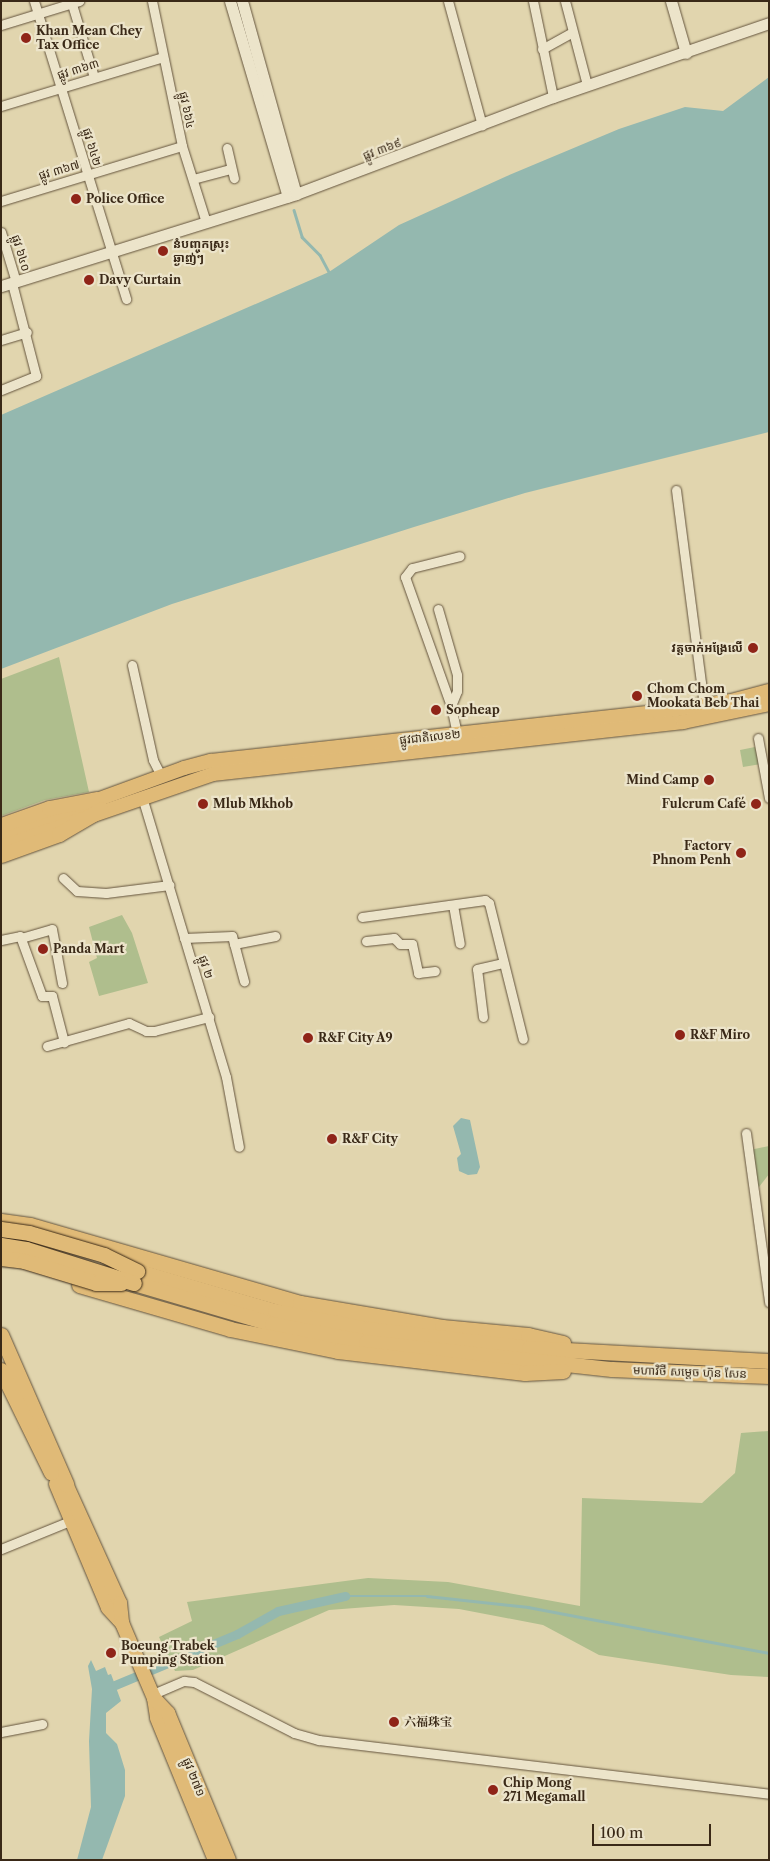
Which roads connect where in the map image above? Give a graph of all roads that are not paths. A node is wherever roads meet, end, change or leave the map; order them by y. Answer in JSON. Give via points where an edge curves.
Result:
{"nodes":[{"id":1,"x":34,"y":1,"type":"edge"},
{"id":2,"x":152,"y":1,"type":"edge"},
{"id":3,"x":230,"y":1,"type":"edge"},
{"id":4,"x":242,"y":1,"type":"edge"},
{"id":5,"x":448,"y":1,"type":"edge"},
{"id":6,"x":533,"y":1,"type":"edge"},
{"id":7,"x":565,"y":1,"type":"edge"},
{"id":8,"x":671,"y":1,"type":"edge"},
{"id":9,"x":74,"y":2,"type":"edge"},
{"id":10,"x":38,"y":14,"type":"junction"},
{"id":11,"x":769,"y":23,"type":"edge"},
{"id":12,"x":1,"y":25,"type":"edge"},
{"id":13,"x":572,"y":33,"type":"junction"},
{"id":14,"x":542,"y":49,"type":"junction"},
{"id":15,"x":686,"y":53,"type":"junction"},
{"id":16,"x":163,"y":57,"type":"junction"},
{"id":17,"x":94,"y":77,"type":"junction"},
{"id":18,"x":587,"y":85,"type":"junction"},
{"id":19,"x":61,"y":88,"type":"junction"},
{"id":20,"x":553,"y":97,"type":"junction"},
{"id":21,"x":1,"y":106,"type":"edge"},
{"id":22,"x":482,"y":125,"type":"junction"},
{"id":23,"x":182,"y":146,"type":"junction"},
{"id":24,"x":227,"y":148,"type":"dead end"},
{"id":25,"x":87,"y":175,"type":"junction"},
{"id":26,"x":193,"y":179,"type":"junction"},
{"id":27,"x":292,"y":195,"type":"junction"},
{"id":28,"x":1,"y":201,"type":"edge"},
{"id":29,"x":206,"y":222,"type":"junction"},
{"id":30,"x":1,"y":232,"type":"edge"},
{"id":31,"x":111,"y":252,"type":"junction"},
{"id":32,"x":10,"y":284,"type":"edge"},
{"id":33,"x":126,"y":299,"type":"dead end"},
{"id":34,"x":27,"y":332,"type":"junction"},
{"id":35,"x":1,"y":340,"type":"edge"},
{"id":36,"x":1,"y":390,"type":"edge"},
{"id":37,"x":676,"y":490,"type":"dead end"},
{"id":38,"x":460,"y":556,"type":"dead end"},
{"id":39,"x":438,"y":609,"type":"dead end"},
{"id":40,"x":132,"y":665,"type":"dead end"},
{"id":41,"x":769,"y":691,"type":"edge"},
{"id":42,"x":769,"y":704,"type":"edge"},
{"id":43,"x":451,"y":706,"type":"junction"},
{"id":44,"x":704,"y":706,"type":"junction"},
{"id":45,"x":659,"y":718,"type":"junction"},
{"id":46,"x":526,"y":733,"type":"junction"},
{"id":47,"x":456,"y":734,"type":"junction"},
{"id":48,"x":758,"y":738,"type":"dead end"},
{"id":49,"x":161,"y":776,"type":"junction"},
{"id":50,"x":142,"y":797,"type":"junction"},
{"id":51,"x":769,"y":798,"type":"edge"},
{"id":52,"x":98,"y":805,"type":"junction"},
{"id":53,"x":49,"y":823,"type":"junction"},
{"id":54,"x":1,"y":825,"type":"edge"},
{"id":55,"x":1,"y":834,"type":"edge"},
{"id":56,"x":1,"y":847,"type":"edge"},
{"id":57,"x":1,"y":855,"type":"edge"},
{"id":58,"x":63,"y":878,"type":"dead end"},
{"id":59,"x":170,"y":885,"type":"junction"},
{"id":60,"x":453,"y":905,"type":"junction"},
{"id":61,"x":362,"y":917,"type":"dead end"},
{"id":62,"x":275,"y":936,"type":"dead end"},
{"id":63,"x":21,"y":938,"type":"junction"},
{"id":64,"x":184,"y":938,"type":"junction"},
{"id":65,"x":1,"y":940,"type":"edge"},
{"id":66,"x":366,"y":941,"type":"dead end"},
{"id":67,"x":460,"y":943,"type":"dead end"},
{"id":68,"x":234,"y":944,"type":"junction"},
{"id":69,"x":503,"y":964,"type":"junction"},
{"id":70,"x":435,"y":971,"type":"dead end"},
{"id":71,"x":244,"y":981,"type":"dead end"},
{"id":72,"x":62,"y":983,"type":"dead end"},
{"id":73,"x":209,"y":1017,"type":"junction"},
{"id":74,"x":483,"y":1017,"type":"dead end"},
{"id":75,"x":523,"y":1039,"type":"dead end"},
{"id":76,"x":64,"y":1042,"type":"junction"},
{"id":77,"x":47,"y":1046,"type":"dead end"},
{"id":78,"x":746,"y":1133,"type":"dead end"},
{"id":79,"x":239,"y":1147,"type":"dead end"},
{"id":80,"x":1,"y":1221,"type":"edge"},
{"id":81,"x":1,"y":1229,"type":"edge"},
{"id":82,"x":1,"y":1237,"type":"edge"},
{"id":83,"x":1,"y":1245,"type":"edge"},
{"id":84,"x":1,"y":1251,"type":"edge"},
{"id":85,"x":1,"y":1258,"type":"edge"},
{"id":86,"x":1,"y":1265,"type":"edge"},
{"id":87,"x":131,"y":1280,"type":"junction"},
{"id":88,"x":769,"y":1302,"type":"edge"},
{"id":89,"x":272,"y":1324,"type":"junction"},
{"id":90,"x":1,"y":1335,"type":"edge"},
{"id":91,"x":494,"y":1351,"type":"junction"},
{"id":92,"x":1,"y":1353,"type":"edge"},
{"id":93,"x":769,"y":1361,"type":"edge"},
{"id":94,"x":612,"y":1362,"type":"junction"},
{"id":95,"x":6,"y":1373,"type":"edge"},
{"id":96,"x":769,"y":1376,"type":"edge"},
{"id":97,"x":61,"y":1484,"type":"junction"},
{"id":98,"x":76,"y":1518,"type":"junction"},
{"id":99,"x":1,"y":1550,"type":"edge"},
{"id":100,"x":153,"y":1694,"type":"junction"},
{"id":101,"x":42,"y":1724,"type":"dead end"},
{"id":102,"x":1,"y":1732,"type":"edge"},
{"id":103,"x":769,"y":1794,"type":"edge"},
{"id":104,"x":215,"y":1860,"type":"edge"},
{"id":105,"x":229,"y":1860,"type":"edge"}],
"edges":[{"from":1,"to":10,"type":"street","name":"ផ្លូវ ៦៤២"},
{"from":2,"to":16,"type":"street","name":"ផ្លូវ ៦៦៤"},
{"from":3,"to":27,"type":"main road"},
{"from":4,"to":27,"type":"main road"},
{"from":5,"to":22,"type":"street"},
{"from":6,"to":14,"type":"street"},
{"from":7,"to":13,"type":"street"},
{"from":8,"to":15,"type":"main road"},
{"from":9,"to":10,"type":"street"},
{"from":9,"to":17,"type":"street"},
{"from":10,"to":12,"type":"street"},
{"from":10,"to":19,"type":"street","name":"ផ្លូវ ៦៤២"},
{"from":11,"to":15,"type":"main road","name":"ផ្លូវ ៣៦៩"},
{"from":13,"to":14,"type":"street"},
{"from":13,"to":18,"type":"street"},
{"from":14,"to":20,"type":"street"},
{"from":15,"to":18,"type":"main road","name":"ផ្លូវ ៣៦៩"},
{"from":16,"to":17,"type":"street","name":"ផ្លូវ ៣៦៣"},
{"from":16,"to":23,"type":"street","name":"ផ្លូវ ៦៦៤"},
{"from":17,"to":19,"type":"street","name":"ផ្លូវ ៣៦៣"},
{"from":18,"to":20,"type":"main road","name":"ផ្លូវ ៣៦៩"},
{"from":19,"to":21,"type":"street","name":"ផ្លូវ ៣៦៣"},
{"from":19,"to":25,"type":"street","name":"ផ្លូវ ៦៤២"},
{"from":20,"to":22,"type":"main road","name":"ផ្លូវ ៣៦៩"},
{"from":22,"to":27,"type":"main road","name":"ផ្លូវ ៣៦៩"},
{"from":23,"to":25,"type":"street","name":"ផ្លូវ ៣៦៧"},
{"from":23,"to":26,"type":"street","name":"ផ្លូវ ៦៦៤"},
{"from":24,"to":26,"type":"street","via":[[233,173]]},
{"from":25,"to":28,"type":"street","name":"ផ្លូវ ៣៦៧"},
{"from":25,"to":31,"type":"street","name":"ផ្លូវ ៦៤២"},
{"from":26,"to":29,"type":"street","name":"ផ្លូវ ៦៦៤"},
{"from":27,"to":29,"type":"main road","name":"ផ្លូវ ៣៦៩"},
{"from":29,"to":31,"type":"main road","name":"ផ្លូវ ៣៦៩"},
{"from":30,"to":32,"type":"street","name":"ផ្លូវ ៦៤០"},
{"from":31,"to":32,"type":"main road","name":"ផ្លូវ ៣៦៩"},
{"from":31,"to":33,"type":"street","name":"ផ្លូវ ៦៤២"},
{"from":32,"to":34,"type":"street","name":"ផ្លូវ ៦៤០"},
{"from":34,"to":35,"type":"street"},
{"from":34,"to":36,"type":"street","name":"ផ្លូវ ៦៤០","via":[[36,376]]},
{"from":37,"to":44,"type":"street"},
{"from":38,"to":43,"type":"street","via":[[412,568],[405,577]]},
{"from":39,"to":43,"type":"street","via":[[456,675],[457,691]]},
{"from":40,"to":49,"type":"street","via":[[153,760]]},
{"from":41,"to":44,"type":"main road","name":"ផ្លូវជាតិលេខ២"},
{"from":42,"to":45,"type":"main road","name":"ផ្លូវជាតិលេខ២","via":[[723,715]]},
{"from":43,"to":47,"type":"street"},
{"from":44,"to":45,"type":"main road","name":"ផ្លូវជាតិលេខ២"},
{"from":45,"to":46,"type":"main road","name":"ផ្លូវជាតិលេខ២"},
{"from":46,"to":47,"type":"main road","name":"ផ្លូវជាតិលេខ២"},
{"from":46,"to":50,"type":"main road","name":"ផ្លូវជាតិលេខ២","via":[[213,774]]},
{"from":47,"to":49,"type":"main road","name":"ផ្លូវជាតិលេខ២","via":[[211,761]]},
{"from":48,"to":51,"type":"street"},
{"from":49,"to":52,"type":"main road","name":"ផ្លូវជាតិលេខ២"},
{"from":50,"to":52,"type":"main road","name":"ផ្លូវជាតិលេខ២"},
{"from":50,"to":59,"type":"street","name":"ផ្លូវ ២"},
{"from":52,"to":53,"type":"main road"},
{"from":52,"to":54,"type":"highway","via":[[49,808]]},
{"from":52,"to":57,"type":"highway","via":[[59,834]]},
{"from":53,"to":55,"type":"main road"},
{"from":53,"to":56,"type":"main road"},
{"from":58,"to":59,"type":"street","via":[[77,891],[106,893]]},
{"from":59,"to":64,"type":"street","name":"ផ្លូវ ២"},
{"from":60,"to":61,"type":"street"},
{"from":60,"to":67,"type":"street"},
{"from":60,"to":69,"type":"street","via":[[485,900],[489,903]]},
{"from":62,"to":68,"type":"street"},
{"from":63,"to":65,"type":"street"},
{"from":63,"to":72,"type":"street","via":[[52,929]]},
{"from":63,"to":76,"type":"street","via":[[42,996],[52,996]]},
{"from":64,"to":68,"type":"street","via":[[231,936]]},
{"from":64,"to":73,"type":"street","name":"ផ្លូវ ២"},
{"from":66,"to":70,"type":"street","via":[[394,938],[400,944],[412,944],[418,972]]},
{"from":68,"to":71,"type":"street"},
{"from":69,"to":74,"type":"street","via":[[477,969]]},
{"from":69,"to":75,"type":"street"},
{"from":73,"to":76,"type":"street","via":[[154,1031],[129,1023]]},
{"from":73,"to":79,"type":"street","name":"ផ្លូវ ២","via":[[226,1077]]},
{"from":76,"to":77,"type":"street"},
{"from":78,"to":88,"type":"street"},
{"from":80,"to":87,"type":"highway","via":[[30,1225]]},
{"from":81,"to":87,"type":"highway","bridge":true,"via":[[29,1233],[104,1255]]},
{"from":82,"to":87,"type":"highway","bridge":true},
{"from":83,"to":87,"type":"highway","bridge":true,"via":[[26,1249]]},
{"from":84,"to":87,"type":"highway","via":[[98,1277]]},
{"from":85,"to":87,"type":"highway","bridge":true,"via":[[24,1261],[96,1283]]},
{"from":86,"to":87,"type":"highway"},
{"from":87,"to":89,"type":"highway"},
{"from":87,"to":91,"type":"highway","via":[[324,1308]]},
{"from":89,"to":91,"type":"highway","via":[[368,1329]]},
{"from":89,"to":91,"type":"highway","via":[[364,1356]]},
{"from":90,"to":97,"type":"highway"},
{"from":91,"to":94,"type":"highway"},
{"from":91,"to":94,"type":"highway","via":[[528,1335]]},
{"from":92,"to":95,"type":"highway"},
{"from":93,"to":94,"type":"highway","name":"មហាវិថី សម្តេច ហ៊ុន សែន"},
{"from":94,"to":96,"type":"highway","name":"មហាវិថី សម្តេច ហ៊ុន សែន"},
{"from":95,"to":97,"type":"highway","via":[[45,1460]]},
{"from":97,"to":98,"type":"main road","name":"ផ្លូវ ២៧១"},
{"from":98,"to":99,"type":"street"},
{"from":98,"to":100,"type":"main road","name":"ផ្លូវ ២៧១","via":[[120,1603],[122,1623]]},
{"from":100,"to":103,"type":"street","via":[[184,1680],[194,1682],[294,1733],[319,1740]]},
{"from":100,"to":104,"type":"main road","name":"ផ្លូវ ២៧១","via":[[156,1718]]},
{"from":100,"to":105,"type":"main road","name":"ផ្លូវ ២៧១","via":[[168,1713]]},
{"from":101,"to":102,"type":"street"}]}
